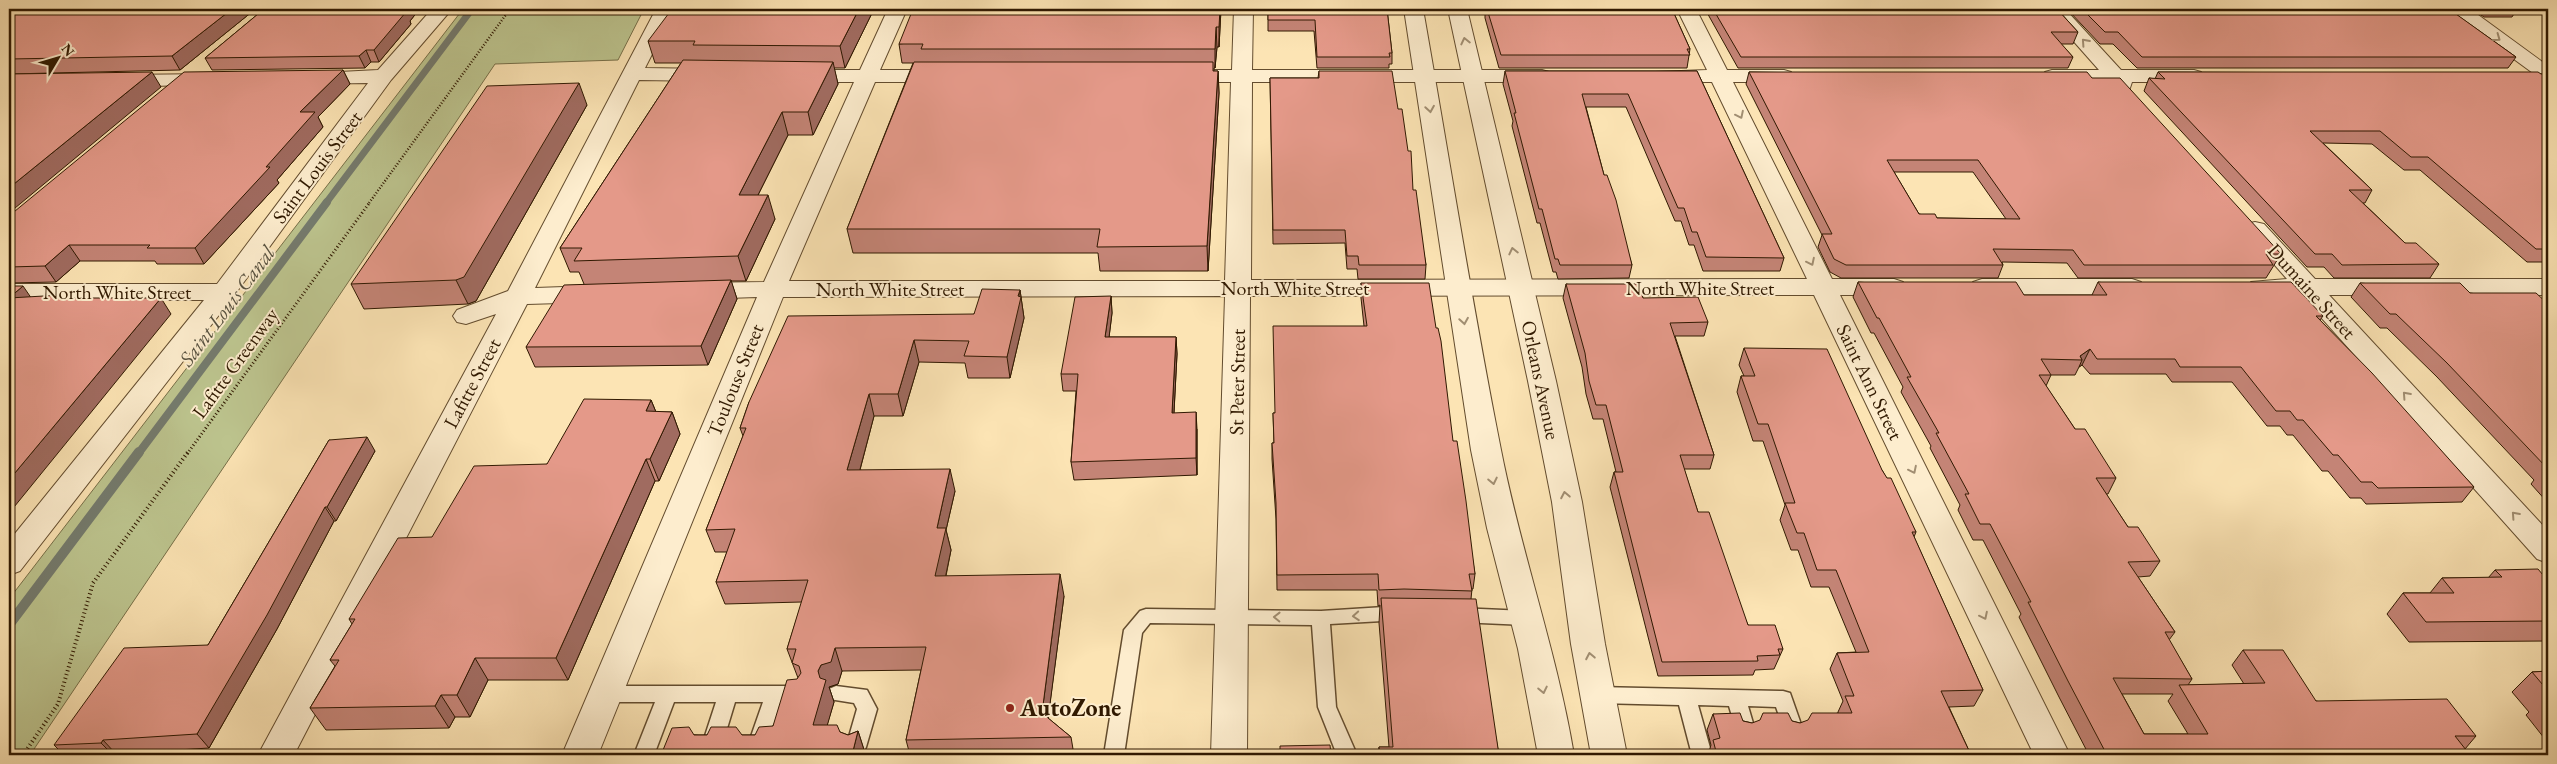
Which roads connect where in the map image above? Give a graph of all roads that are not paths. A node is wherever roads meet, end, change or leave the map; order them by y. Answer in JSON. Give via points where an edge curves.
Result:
{"nodes":[{"id":1,"x":442,"y":9,"type":"edge"},
{"id":2,"x":665,"y":9,"type":"edge"},
{"id":3,"x":897,"y":9,"type":"edge"},
{"id":4,"x":1243,"y":9,"type":"edge"},
{"id":5,"x":1413,"y":9,"type":"edge"},
{"id":6,"x":1458,"y":9,"type":"edge"},
{"id":7,"x":1687,"y":9,"type":"edge"},
{"id":8,"x":2055,"y":9,"type":"edge"},
{"id":9,"x":2458,"y":9,"type":"edge"},
{"id":10,"x":206,"y":62,"type":"edge"},
{"id":11,"x":633,"y":74,"type":"junction"},
{"id":12,"x":731,"y":75,"type":"edge"},
{"id":13,"x":384,"y":76,"type":"junction"},
{"id":14,"x":780,"y":76,"type":"edge"},
{"id":15,"x":868,"y":76,"type":"junction"},
{"id":16,"x":966,"y":76,"type":"edge"},
{"id":17,"x":1162,"y":76,"type":"edge"},
{"id":18,"x":1241,"y":76,"type":"junction"},
{"id":19,"x":1424,"y":76,"type":"junction"},
{"id":20,"x":1473,"y":76,"type":"junction"},
{"id":21,"x":1561,"y":76,"type":"edge"},
{"id":22,"x":1641,"y":76,"type":"edge"},
{"id":23,"x":1720,"y":76,"type":"junction"},
{"id":24,"x":1800,"y":76,"type":"edge"},
{"id":25,"x":2037,"y":76,"type":"edge"},
{"id":26,"x":2116,"y":76,"type":"junction"},
{"id":27,"x":2214,"y":76,"type":"edge"},
{"id":28,"x":2519,"y":76,"type":"edge"},
{"id":29,"x":2548,"y":76,"type":"edge"},
{"id":30,"x":289,"y":78,"type":"edge"},
{"id":31,"x":232,"y":79,"type":"edge"},
{"id":32,"x":184,"y":80,"type":"junction"},
{"id":33,"x":96,"y":81,"type":"edge"},
{"id":34,"x":2136,"y":98,"type":"edge"},
{"id":35,"x":161,"y":100,"type":"edge"},
{"id":36,"x":2242,"y":214,"type":"edge"},
{"id":37,"x":1962,"y":287,"type":"edge"},
{"id":38,"x":2160,"y":287,"type":"edge"},
{"id":39,"x":2239,"y":287,"type":"edge"},
{"id":40,"x":2308,"y":287,"type":"junction"},
{"id":41,"x":2548,"y":287,"type":"edge"},
{"id":42,"x":1239,"y":288,"type":"junction"},
{"id":43,"x":1459,"y":288,"type":"junction"},
{"id":44,"x":1521,"y":288,"type":"junction"},
{"id":45,"x":1824,"y":288,"type":"junction"},
{"id":46,"x":1912,"y":288,"type":"edge"},
{"id":47,"x":773,"y":289,"type":"junction"},
{"id":48,"x":9,"y":292,"type":"edge"},
{"id":49,"x":224,"y":292,"type":"junction"},
{"id":50,"x":675,"y":292,"type":"edge"},
{"id":51,"x":616,"y":294,"type":"edge"},
{"id":52,"x":518,"y":296,"type":"junction"},
{"id":53,"x":466,"y":316,"type":"dead end"},
{"id":54,"x":2548,"y":551,"type":"edge"},
{"id":55,"x":9,"y":563,"type":"edge"},
{"id":56,"x":1232,"y":616,"type":"junction"},
{"id":57,"x":1321,"y":618,"type":"junction"},
{"id":58,"x":1527,"y":618,"type":"junction"},
{"id":59,"x":606,"y":694,"type":"junction"},
{"id":60,"x":667,"y":694,"type":"junction"},
{"id":61,"x":728,"y":694,"type":"junction"},
{"id":62,"x":775,"y":694,"type":"junction"},
{"id":63,"x":798,"y":694,"type":"edge"},
{"id":64,"x":836,"y":694,"type":"dead end"},
{"id":65,"x":1597,"y":695,"type":"junction"},
{"id":66,"x":1687,"y":698,"type":"junction"},
{"id":67,"x":1736,"y":698,"type":"junction"},
{"id":68,"x":1745,"y":730,"type":"edge"},
{"id":69,"x":1793,"y":730,"type":"edge"},
{"id":70,"x":856,"y":747,"type":"edge"},
{"id":71,"x":711,"y":749,"type":"edge"},
{"id":72,"x":757,"y":749,"type":"edge"},
{"id":73,"x":276,"y":755,"type":"edge"},
{"id":74,"x":580,"y":755,"type":"edge"},
{"id":75,"x":644,"y":755,"type":"edge"},
{"id":76,"x":1114,"y":755,"type":"edge"},
{"id":77,"x":1230,"y":755,"type":"edge"},
{"id":78,"x":1347,"y":755,"type":"edge"},
{"id":79,"x":1556,"y":755,"type":"edge"},
{"id":80,"x":1609,"y":755,"type":"edge"},
{"id":81,"x":1702,"y":755,"type":"edge"},
{"id":82,"x":2052,"y":755,"type":"edge"}],
"edges":[{"from":1,"to":13,"type":"street","name":"Saint Louis Street"},
{"from":2,"to":11,"type":"street","name":"Lafitte Street"},
{"from":3,"to":15,"type":"street","name":"Toulouse Street"},
{"from":4,"to":18,"type":"street","name":"St Peter Street"},
{"from":5,"to":19,"type":"street"},
{"from":20,"to":6,"type":"street","name":"Orleans Avenue","one_way":true},
{"from":7,"to":23,"type":"street","name":"Saint Ann Street"},
{"from":26,"to":8,"type":"street","one_way":true},
{"from":9,"to":29,"type":"street","one_way":true},
{"from":10,"to":32,"type":"street"},
{"from":11,"to":12,"type":"street"},
{"from":11,"to":52,"type":"street","name":"Lafitte Street"},
{"from":13,"to":30,"type":"street"},
{"from":13,"to":49,"type":"street","name":"Saint Louis Street"},
{"from":14,"to":15,"type":"street"},
{"from":15,"to":16,"type":"street"},
{"from":15,"to":47,"type":"street","name":"Toulouse Street"},
{"from":17,"to":18,"type":"street"},
{"from":18,"to":19,"type":"street"},
{"from":18,"to":42,"type":"street","name":"St Peter Street"},
{"from":19,"to":20,"type":"street"},
{"from":19,"to":43,"type":"street","one_way":true},
{"from":20,"to":21,"type":"street"},
{"from":44,"to":20,"type":"street","name":"Orleans Avenue","one_way":true},
{"from":22,"to":23,"type":"street"},
{"from":23,"to":24,"type":"street"},
{"from":23,"to":45,"type":"street","name":"Saint Ann Street","one_way":true},
{"from":25,"to":26,"type":"street"},
{"from":26,"to":27,"type":"street"},
{"from":26,"to":34,"type":"street"},
{"from":28,"to":29,"type":"street"},
{"from":31,"to":32,"type":"street"},
{"from":32,"to":33,"type":"street"},
{"from":32,"to":35,"type":"street"},
{"from":36,"to":40,"type":"street","name":"Dumaine Street"},
{"from":37,"to":38,"type":"street"},
{"from":39,"to":40,"type":"street"},
{"from":40,"to":41,"type":"street"},
{"from":54,"to":40,"type":"street","name":"Dumaine Street","one_way":true},
{"from":42,"to":43,"type":"street","name":"North White Street"},
{"from":42,"to":47,"type":"street","name":"North White Street"},
{"from":42,"to":56,"type":"street","name":"St Peter Street"},
{"from":43,"to":44,"type":"street","name":"North White Street"},
{"from":43,"to":58,"type":"street","one_way":true,"via":[[1502,528]]},
{"from":44,"to":45,"type":"street","name":"North White Street"},
{"from":65,"to":44,"type":"street","name":"Orleans Avenue","one_way":true,"via":[[1567,502]]},
{"from":45,"to":46,"type":"street","name":"North White Street"},
{"from":45,"to":82,"type":"street","name":"Saint Ann Street","one_way":true},
{"from":47,"to":50,"type":"street","name":"North White Street"},
{"from":47,"to":59,"type":"street","name":"Toulouse Street"},
{"from":48,"to":49,"type":"street","name":"North White Street"},
{"from":49,"to":55,"type":"street","name":"Saint Louis Street"},
{"from":51,"to":52,"type":"street"},
{"from":52,"to":53,"type":"street"},
{"from":52,"to":73,"type":"street","name":"Lafitte Street"},
{"from":57,"to":56,"type":"lane","one_way":true},
{"from":56,"to":76,"type":"lane","via":[[1146,616],[1133,630]]},
{"from":56,"to":77,"type":"street","name":"St Peter Street"},
{"from":58,"to":57,"type":"lane","one_way":true,"via":[[1429,614]]},
{"from":57,"to":78,"type":"lane","via":[[1327,707]]},
{"from":58,"to":79,"type":"street","one_way":true},
{"from":59,"to":60,"type":"lane"},
{"from":59,"to":74,"type":"street","name":"Toulouse Street"},
{"from":60,"to":61,"type":"lane"},
{"from":60,"to":75,"type":"lane"},
{"from":61,"to":62,"type":"lane"},
{"from":61,"to":71,"type":"lane"},
{"from":62,"to":63,"type":"lane"},
{"from":62,"to":72,"type":"lane"},
{"from":64,"to":70,"type":"lane","via":[[860,695],[867,709]]},
{"from":65,"to":66,"type":"lane"},
{"from":65,"to":80,"type":"street","name":"Orleans Avenue"},
{"from":66,"to":67,"type":"lane"},
{"from":66,"to":81,"type":"lane"},
{"from":67,"to":68,"type":"lane"},
{"from":67,"to":69,"type":"lane","via":[[1783,698]]}]}
